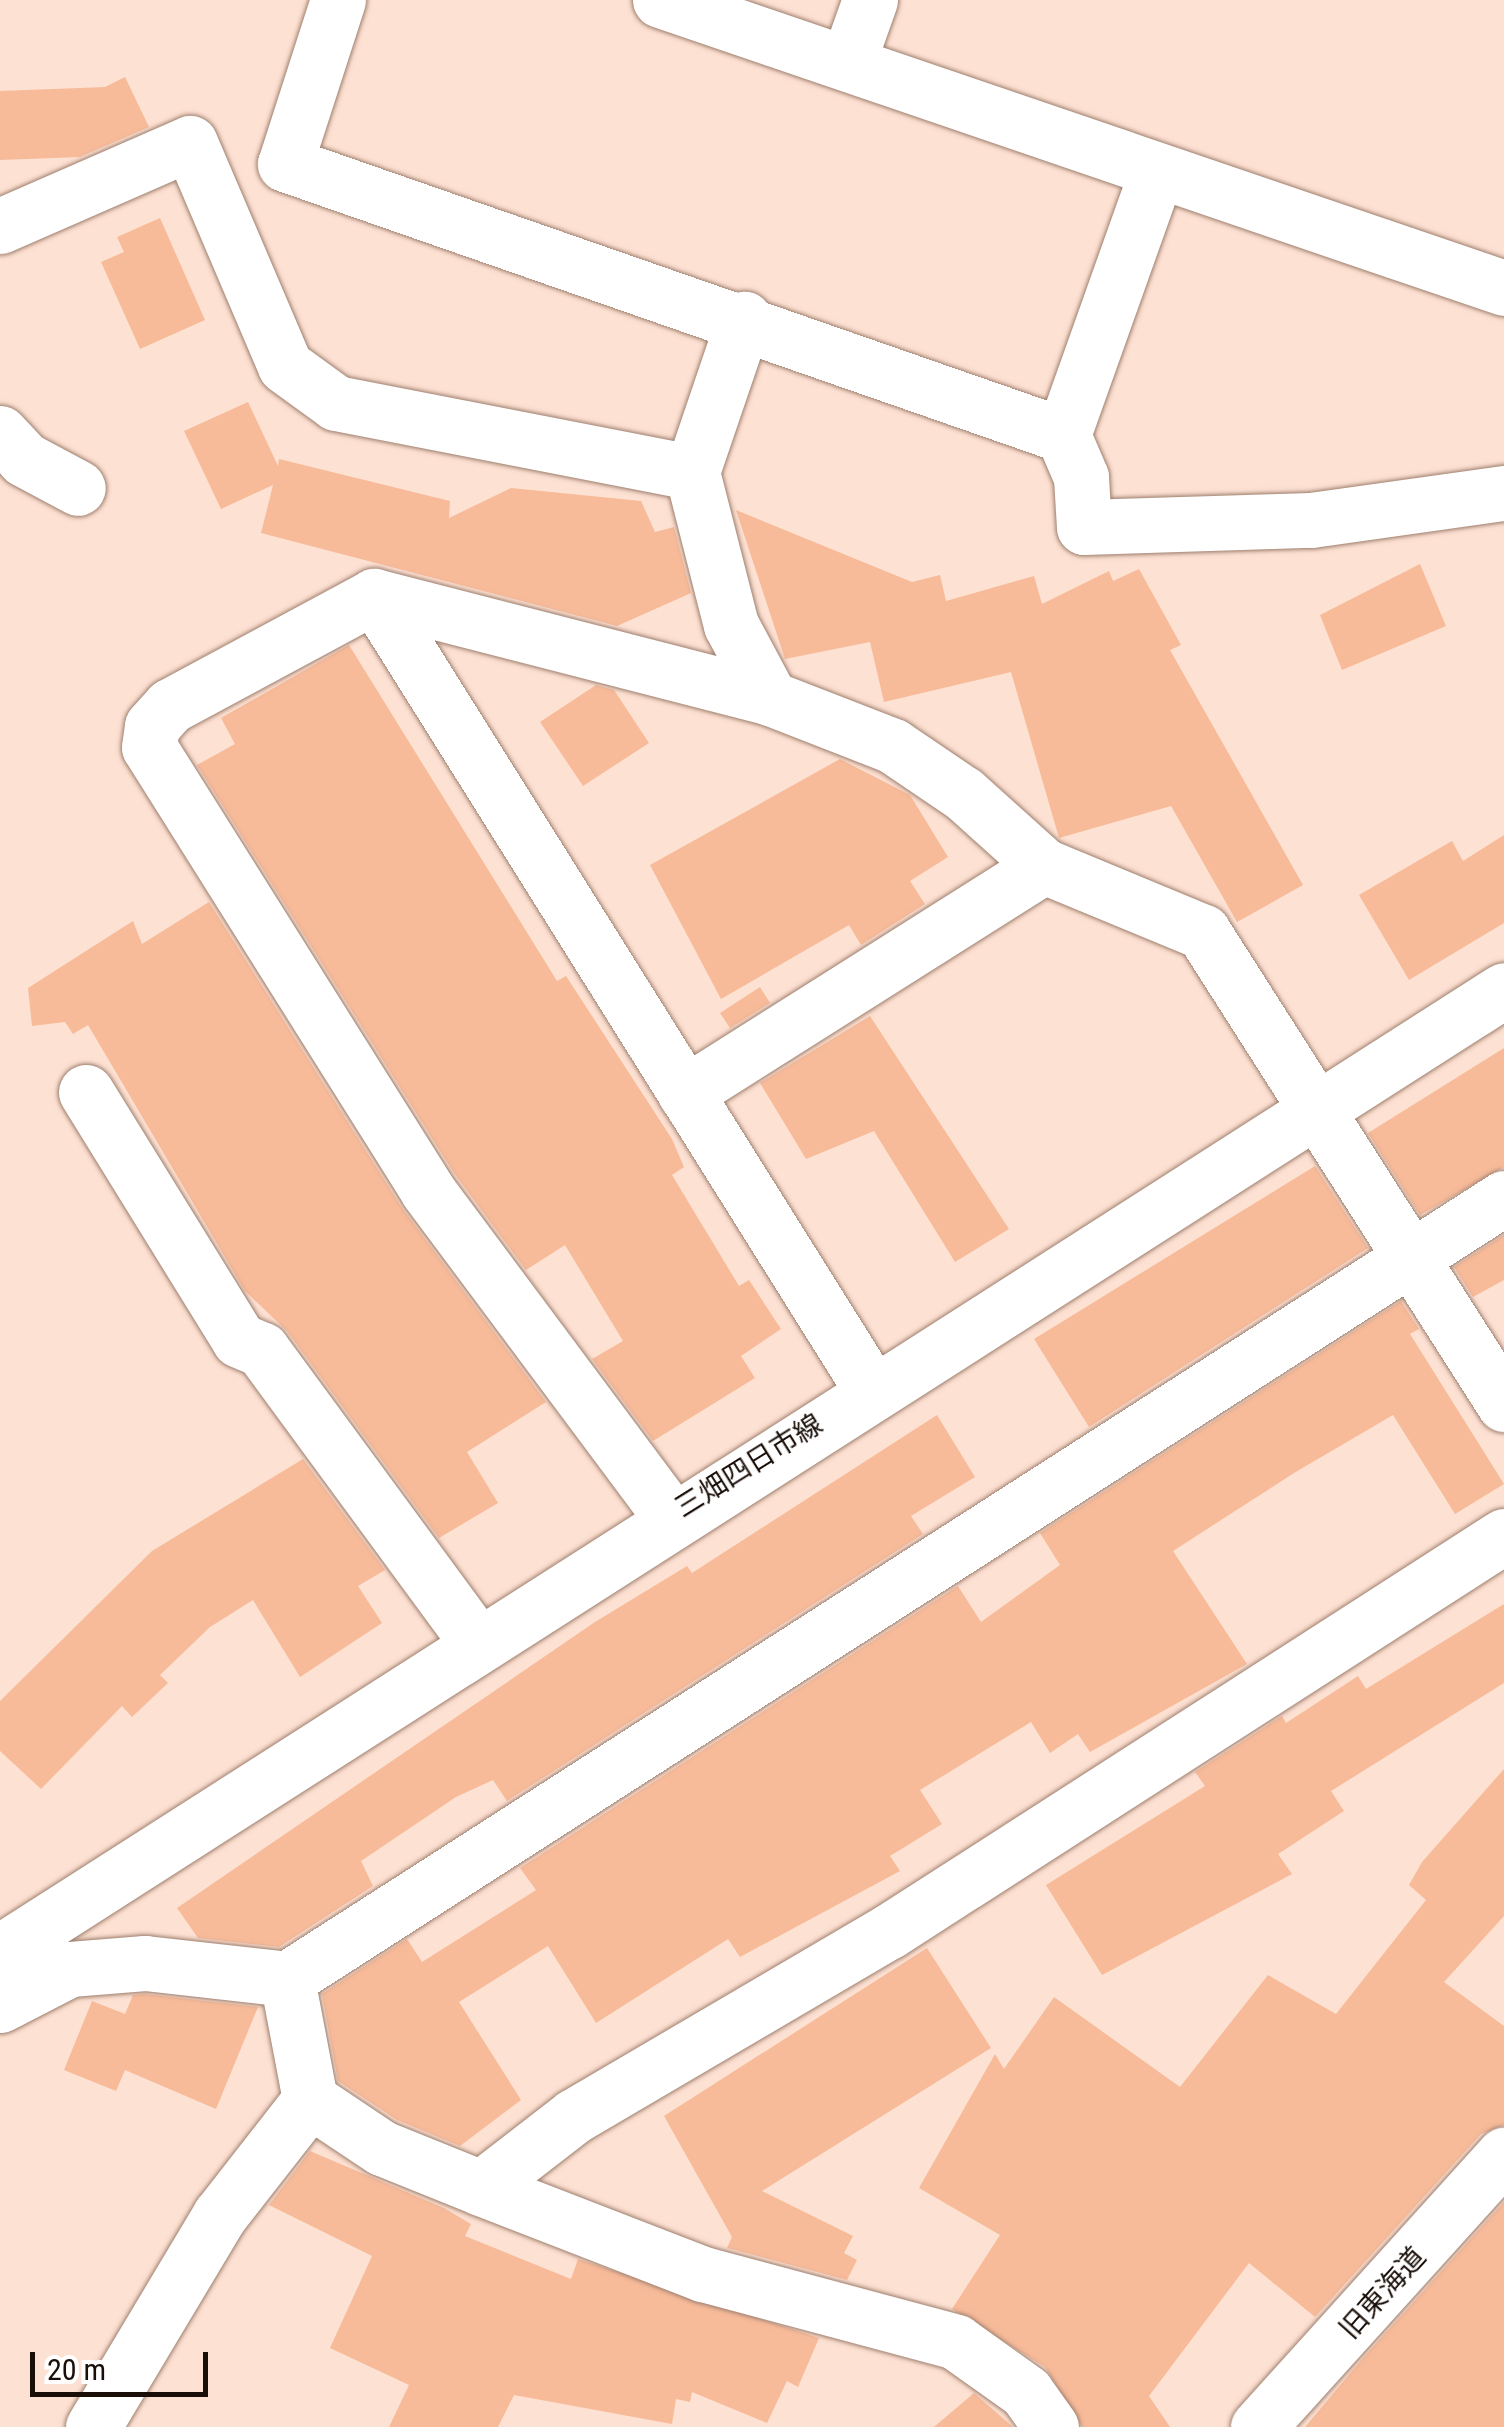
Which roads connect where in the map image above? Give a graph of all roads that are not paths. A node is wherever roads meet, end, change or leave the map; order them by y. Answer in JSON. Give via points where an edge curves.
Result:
{"nodes":[{"id":1,"x":338,"y":0,"type":"edge"},
{"id":2,"x":660,"y":0,"type":"edge"},
{"id":3,"x":870,"y":0,"type":"edge"},
{"id":4,"x":848,"y":62,"type":"junction"},
{"id":5,"x":1157,"y":171,"type":"junction"},
{"id":6,"x":0,"y":226,"type":"edge"},
{"id":7,"x":1504,"y":288,"type":"edge"},
{"id":8,"x":744,"y":320,"type":"junction"},
{"id":9,"x":0,"y":433,"type":"edge"},
{"id":10,"x":1063,"y":435,"type":"junction"},
{"id":11,"x":692,"y":472,"type":"junction"},
{"id":12,"x":78,"y":488,"type":"dead end"},
{"id":13,"x":1504,"y":492,"type":"edge"},
{"id":14,"x":374,"y":596,"type":"junction"},
{"id":15,"x":770,"y":698,"type":"junction"},
{"id":16,"x":1044,"y":866,"type":"junction"},
{"id":17,"x":1504,"y":990,"type":"edge"},
{"id":18,"x":86,"y":1092,"type":"dead end"},
{"id":19,"x":686,"y":1093,"type":"junction"},
{"id":20,"x":1320,"y":1106,"type":"junction"},
{"id":21,"x":1504,"y":1198,"type":"edge"},
{"id":22,"x":1408,"y":1259,"type":"junction"},
{"id":23,"x":871,"y":1389,"type":"junction"},
{"id":24,"x":1504,"y":1404,"type":"edge"},
{"id":25,"x":670,"y":1516,"type":"junction"},
{"id":26,"x":1504,"y":1536,"type":"edge"},
{"id":27,"x":476,"y":1641,"type":"junction"},
{"id":28,"x":0,"y":1952,"type":"edge"},
{"id":29,"x":287,"y":1979,"type":"junction"},
{"id":30,"x":0,"y":2005,"type":"edge"},
{"id":31,"x":310,"y":2100,"type":"junction"},
{"id":32,"x":1504,"y":2155,"type":"edge"},
{"id":33,"x":481,"y":2188,"type":"junction"},
{"id":34,"x":93,"y":2427,"type":"edge"},
{"id":35,"x":1051,"y":2427,"type":"edge"},
{"id":36,"x":1258,"y":2427,"type":"edge"}],
"edges":[{"from":1,"to":8,"type":"street","via":[[285,164]]},
{"from":2,"to":4,"type":"street"},
{"from":3,"to":4,"type":"street"},
{"from":4,"to":5,"type":"street"},
{"from":5,"to":7,"type":"street"},
{"from":5,"to":10,"type":"street"},
{"from":6,"to":11,"type":"street","via":[[190,143],[285,366],[336,403]]},
{"from":8,"to":10,"type":"street"},
{"from":8,"to":11,"type":"street"},
{"from":9,"to":12,"type":"street","via":[[24,459]]},
{"from":10,"to":13,"type":"street","via":[[1080,477],[1084,526],[1311,520]]},
{"from":11,"to":15,"type":"street","via":[[731,625]]},
{"from":14,"to":15,"type":"street"},
{"from":14,"to":19,"type":"street"},
{"from":14,"to":25,"type":"street","via":[[170,706],[152,726],[149,748],[428,1192]]},
{"from":15,"to":16,"type":"street","via":[[893,746],[964,794]]},
{"from":16,"to":19,"type":"street"},
{"from":16,"to":20,"type":"street","via":[[1203,932]]},
{"from":17,"to":20,"type":"street","name":"三畑四日市線"},
{"from":18,"to":27,"type":"street","via":[[238,1340],[262,1350]]},
{"from":19,"to":23,"type":"street"},
{"from":20,"to":22,"type":"street"},
{"from":20,"to":23,"type":"street","name":"三畑四日市線"},
{"from":21,"to":22,"type":"street"},
{"from":22,"to":24,"type":"street"},
{"from":22,"to":29,"type":"street"},
{"from":23,"to":25,"type":"street","name":"三畑四日市線"},
{"from":25,"to":27,"type":"street","name":"三畑四日市線"},
{"from":26,"to":33,"type":"street","via":[[888,1932],[574,2116]]},
{"from":27,"to":28,"type":"street","name":"三畑四日市線"},
{"from":29,"to":30,"type":"street","via":[[145,1963],[89,1968]]},
{"from":29,"to":31,"type":"street"},
{"from":31,"to":33,"type":"street","via":[[382,2148]]},
{"from":31,"to":34,"type":"street","via":[[220,2215]]},
{"from":32,"to":36,"type":"street","name":"旧東海道"},
{"from":33,"to":35,"type":"street","via":[[703,2274],[956,2342],[1026,2392]]}]}
